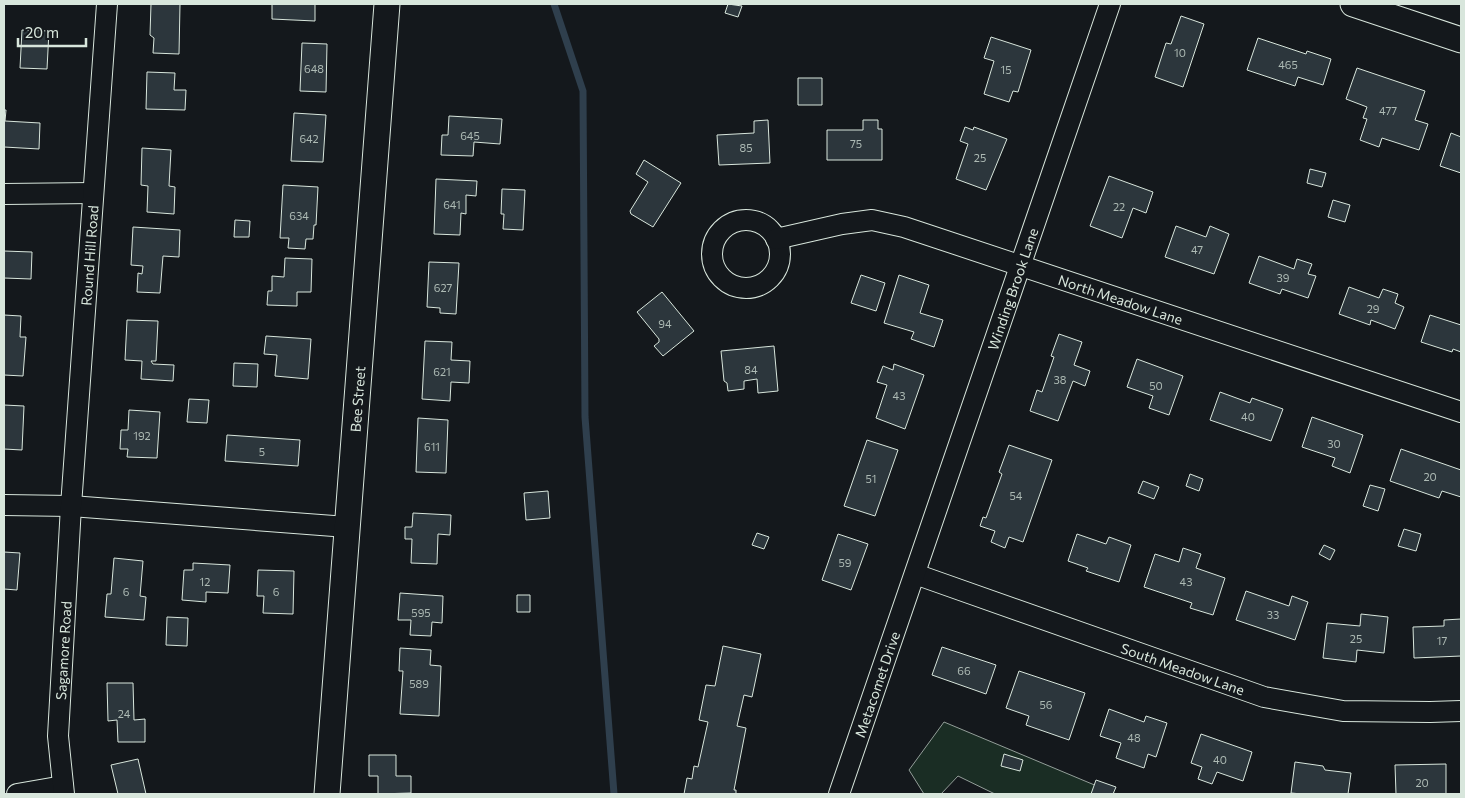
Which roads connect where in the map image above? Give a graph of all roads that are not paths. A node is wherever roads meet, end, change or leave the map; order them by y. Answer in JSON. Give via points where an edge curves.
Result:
{"nodes":[{"id":1,"x":107,"y":4,"type":"edge"},
{"id":2,"x":387,"y":4,"type":"edge"},
{"id":3,"x":1110,"y":4,"type":"edge"},
{"id":4,"x":1353,"y":4,"type":"edge"},
{"id":5,"x":1461,"y":40,"type":"edge"},
{"id":6,"x":4,"y":194,"type":"edge"},
{"id":7,"x":93,"y":194,"type":"junction"},
{"id":8,"x":776,"y":239,"type":"dead end"},
{"id":9,"x":1020,"y":264,"type":"junction"},
{"id":10,"x":1461,"y":412,"type":"edge"},
{"id":11,"x":4,"y":505,"type":"edge"},
{"id":12,"x":71,"y":506,"type":"junction"},
{"id":13,"x":347,"y":527,"type":"junction"},
{"id":14,"x":915,"y":574,"type":"junction"},
{"id":15,"x":1461,"y":711,"type":"edge"},
{"id":16,"x":64,"y":790,"type":"edge"},
{"id":17,"x":17,"y":794,"type":"edge"},
{"id":18,"x":327,"y":794,"type":"edge"},
{"id":19,"x":839,"y":794,"type":"edge"}],
"edges":[{"from":1,"to":7,"type":"street","name":"Round Hill Road"},
{"from":2,"to":13,"type":"street","name":"Bee Street"},
{"from":3,"to":9,"type":"street","name":"Winding Brook Lane"},
{"from":4,"to":5,"type":"street"},
{"from":6,"to":7,"type":"street"},
{"from":7,"to":12,"type":"street","name":"Round Hill Road"},
{"from":8,"to":9,"type":"street","name":"North Meadow Lane","via":[[872,220]]},
{"from":9,"to":10,"type":"street","name":"North Meadow Lane"},
{"from":9,"to":14,"type":"street","name":"Winding Brook Lane"},
{"from":11,"to":12,"type":"street"},
{"from":12,"to":13,"type":"street"},
{"from":12,"to":16,"type":"street","name":"Sagamore Road","via":[[58,736]]},
{"from":13,"to":18,"type":"street","name":"Bee Street"},
{"from":14,"to":15,"type":"street","name":"South Meadow Lane","via":[[1264,697],[1343,711]]},
{"from":14,"to":19,"type":"street","name":"Metacomet Drive"},
{"from":16,"to":17,"type":"street"}]}
